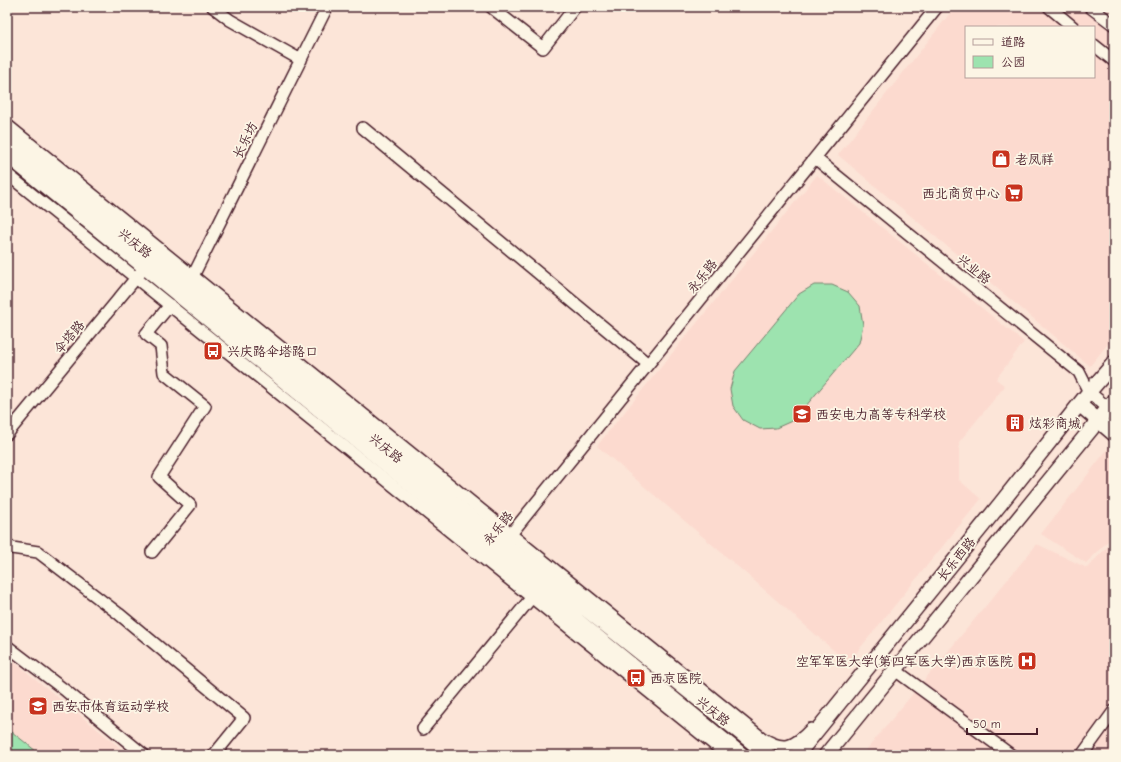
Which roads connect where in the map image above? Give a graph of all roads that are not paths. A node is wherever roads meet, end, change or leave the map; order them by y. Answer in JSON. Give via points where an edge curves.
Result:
{"nodes":[{"id":1,"x":213,"y":7,"type":"edge"},
{"id":2,"x":327,"y":7,"type":"edge"},
{"id":3,"x":490,"y":7,"type":"edge"},
{"id":4,"x":575,"y":7,"type":"edge"},
{"id":5,"x":937,"y":7,"type":"edge"},
{"id":6,"x":1049,"y":7,"type":"edge"},
{"id":7,"x":1090,"y":7,"type":"edge"},
{"id":8,"x":1114,"y":25,"type":"edge"},
{"id":9,"x":1072,"y":26,"type":"edge"},
{"id":10,"x":1095,"y":45,"type":"edge"},
{"id":11,"x":301,"y":60,"type":"junction"},
{"id":12,"x":1114,"y":61,"type":"edge"},
{"id":13,"x":7,"y":125,"type":"edge"},
{"id":14,"x":363,"y":128,"type":"dead end"},
{"id":15,"x":7,"y":138,"type":"edge"},
{"id":16,"x":7,"y":155,"type":"edge"},
{"id":17,"x":815,"y":158,"type":"junction"},
{"id":18,"x":7,"y":174,"type":"edge"},
{"id":19,"x":149,"y":262,"type":"junction"},
{"id":20,"x":136,"y":278,"type":"junction"},
{"id":21,"x":191,"y":281,"type":"junction"},
{"id":22,"x":170,"y":305,"type":"junction"},
{"id":23,"x":1114,"y":363,"type":"edge"},
{"id":24,"x":648,"y":364,"type":"junction"},
{"id":25,"x":1089,"y":392,"type":"junction"},
{"id":26,"x":1080,"y":405,"type":"junction"},
{"id":27,"x":1112,"y":407,"type":"edge"},
{"id":28,"x":1098,"y":421,"type":"junction"},
{"id":29,"x":7,"y":434,"type":"edge"},
{"id":30,"x":1114,"y":434,"type":"edge"},
{"id":31,"x":7,"y":544,"type":"edge"},
{"id":32,"x":500,"y":548,"type":"junction"},
{"id":33,"x":152,"y":552,"type":"dead end"},
{"id":34,"x":532,"y":597,"type":"junction"},
{"id":35,"x":7,"y":646,"type":"edge"},
{"id":36,"x":896,"y":670,"type":"junction"},
{"id":37,"x":840,"y":702,"type":"junction"},
{"id":38,"x":1114,"y":711,"type":"edge"},
{"id":39,"x":732,"y":714,"type":"junction"},
{"id":40,"x":423,"y":729,"type":"dead end"},
{"id":41,"x":744,"y":736,"type":"junction"},
{"id":42,"x":144,"y":755,"type":"edge"},
{"id":43,"x":214,"y":755,"type":"edge"},
{"id":44,"x":727,"y":755,"type":"edge"},
{"id":45,"x":742,"y":755,"type":"edge"},
{"id":46,"x":768,"y":755,"type":"edge"},
{"id":47,"x":797,"y":755,"type":"edge"},
{"id":48,"x":826,"y":755,"type":"edge"},
{"id":49,"x":1012,"y":755,"type":"edge"},
{"id":50,"x":1082,"y":755,"type":"edge"}],
"edges":[{"from":1,"to":11,"type":"street","via":[[230,20]]},
{"from":2,"to":11,"type":"street","name":"长乐坊"},
{"from":3,"to":4,"type":"street","via":[[543,48]]},
{"from":5,"to":17,"type":"street","name":"永乐路"},
{"from":6,"to":9,"type":"street"},
{"from":7,"to":8,"type":"street"},
{"from":10,"to":12,"type":"street"},
{"from":11,"to":21,"type":"street","name":"长乐坊"},
{"from":13,"to":21,"type":"street"},
{"from":14,"to":24,"type":"street"},
{"from":15,"to":19,"type":"main road","name":"兴庆路"},
{"from":16,"to":19,"type":"main road","name":"兴庆路"},
{"from":17,"to":24,"type":"street","name":"永乐路"},
{"from":17,"to":25,"type":"street","name":"兴业路","via":[[1079,372]]},
{"from":18,"to":20,"type":"street"},
{"from":19,"to":20,"type":"street","name":"伞塔路"},
{"from":19,"to":21,"type":"main road","name":"兴庆路"},
{"from":19,"to":32,"type":"main road","name":"兴庆路"},
{"from":20,"to":22,"type":"street"},
{"from":20,"to":29,"type":"street","name":"伞塔路"},
{"from":21,"to":32,"type":"main road","name":"兴庆路"},
{"from":22,"to":32,"type":"street"},
{"from":22,"to":33,"type":"street","via":[[146,334],[161,346],[164,373],[205,406],[159,476],[190,505]]},
{"from":23,"to":25,"type":"main road","name":"长乐西路"},
{"from":24,"to":32,"type":"street","name":"永乐路"},
{"from":25,"to":26,"type":"main road","name":"长乐西路"},
{"from":25,"to":27,"type":"street","name":"兴业路"},
{"from":26,"to":28,"type":"main road"},
{"from":26,"to":37,"type":"main road","name":"长乐西路"},
{"from":27,"to":28,"type":"main road","name":"长乐西路"},
{"from":28,"to":30,"type":"main road"},
{"from":28,"to":36,"type":"main road","name":"长乐西路"},
{"from":31,"to":43,"type":"street","via":[[12,548],[38,552],[119,614],[244,718]]},
{"from":32,"to":34,"type":"street"},
{"from":32,"to":39,"type":"street"},
{"from":32,"to":41,"type":"main road","name":"兴庆路"},
{"from":32,"to":45,"type":"main road","name":"兴庆路"},
{"from":34,"to":40,"type":"street"},
{"from":34,"to":44,"type":"street"},
{"from":35,"to":42,"type":"street"},
{"from":36,"to":48,"type":"main road","name":"长乐西路"},
{"from":36,"to":49,"type":"street"},
{"from":37,"to":39,"type":"street","via":[[802,739],[792,745],[773,745]]},
{"from":37,"to":47,"type":"main road","name":"长乐西路"},
{"from":38,"to":50,"type":"street"},
{"from":39,"to":41,"type":"main road"},
{"from":41,"to":46,"type":"main road","name":"兴庆路"}]}
